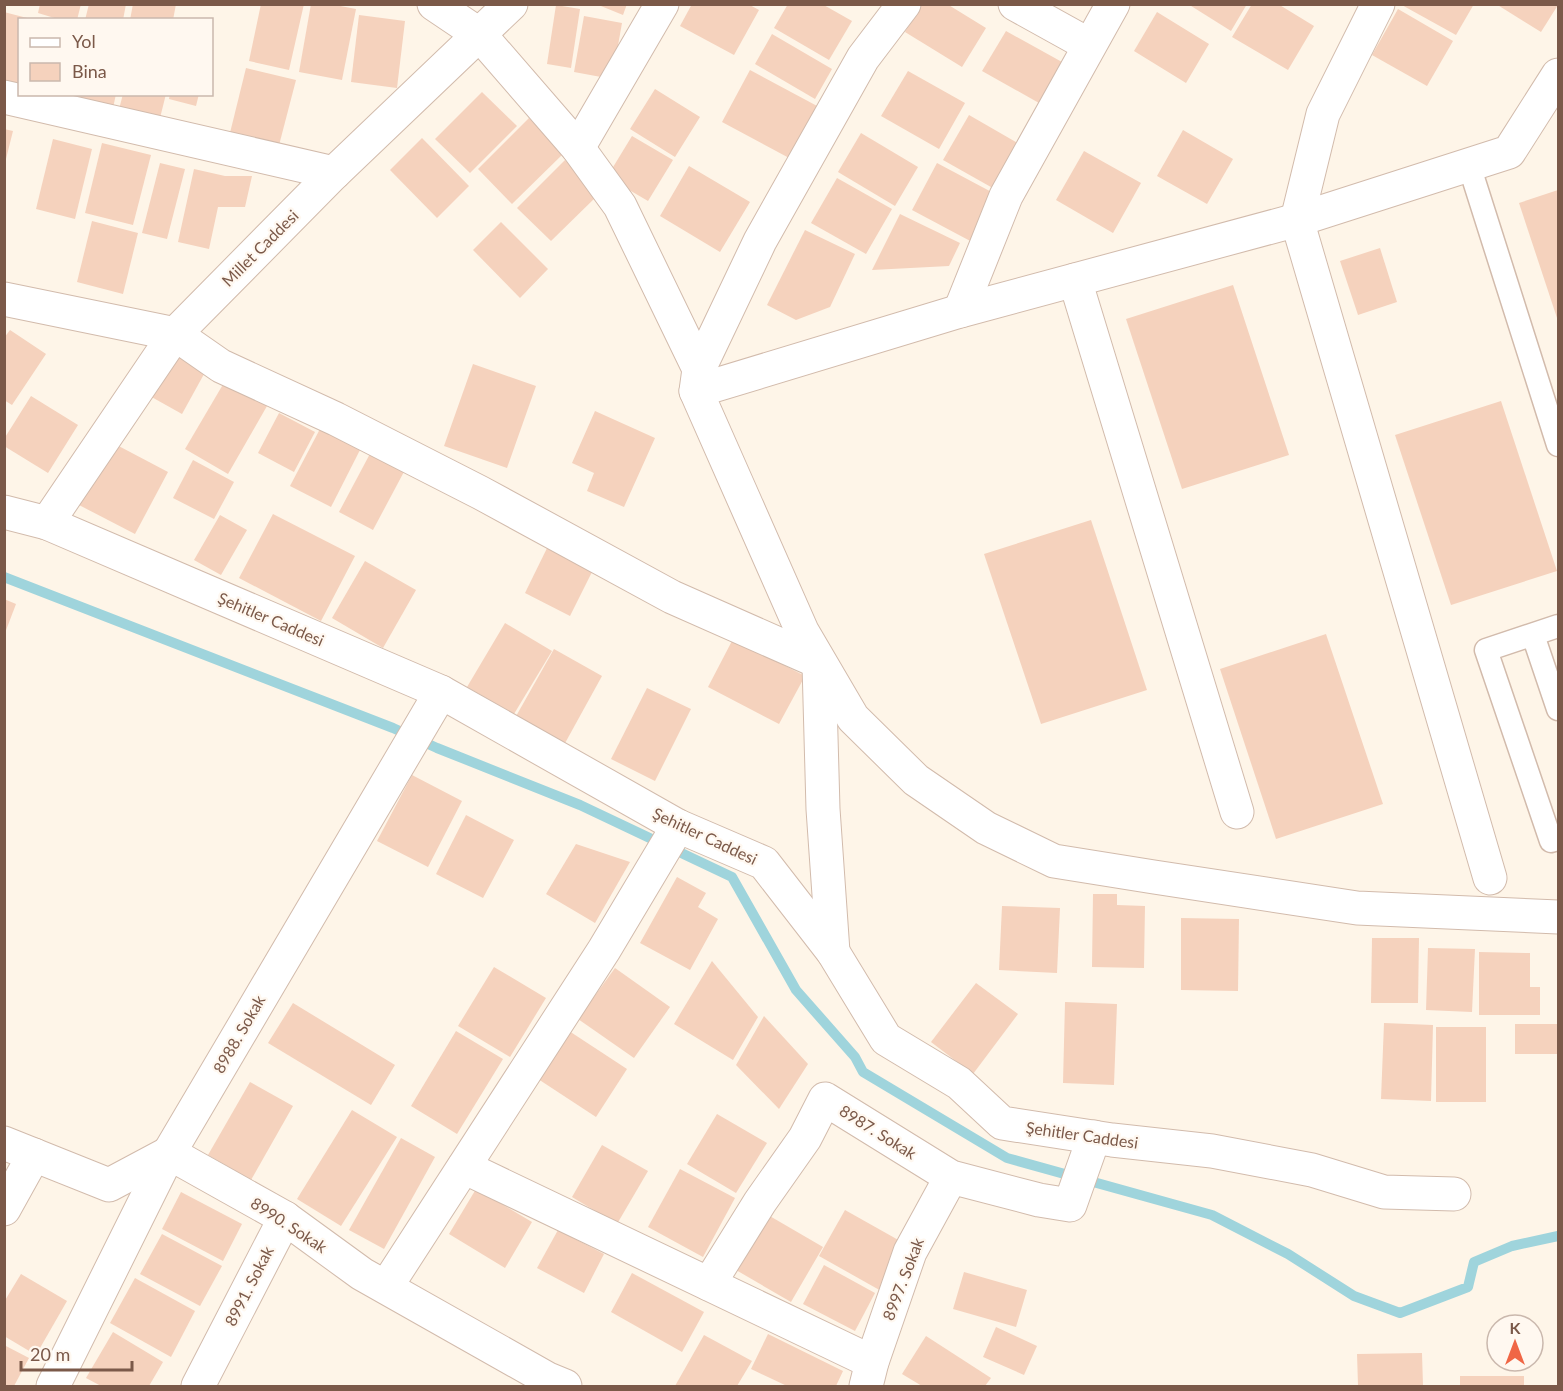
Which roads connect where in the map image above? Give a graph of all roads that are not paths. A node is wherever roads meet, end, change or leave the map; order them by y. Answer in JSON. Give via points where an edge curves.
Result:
{"nodes":[{"id":1,"x":434,"y":4,"type":"edge"},
{"id":2,"x":511,"y":4,"type":"edge"},
{"id":3,"x":662,"y":4,"type":"edge"},
{"id":4,"x":904,"y":4,"type":"edge"},
{"id":5,"x":1015,"y":4,"type":"edge"},
{"id":6,"x":1113,"y":4,"type":"edge"},
{"id":7,"x":1378,"y":4,"type":"edge"},
{"id":8,"x":480,"y":35,"type":"junction"},
{"id":9,"x":1089,"y":45,"type":"junction"},
{"id":10,"x":1558,"y":75,"type":"edge"},
{"id":11,"x":4,"y":97,"type":"edge"},
{"id":12,"x":578,"y":148,"type":"junction"},
{"id":13,"x":1469,"y":165,"type":"junction"},
{"id":14,"x":334,"y":173,"type":"junction"},
{"id":15,"x":1297,"y":220,"type":"junction"},
{"id":16,"x":1075,"y":280,"type":"junction"},
{"id":17,"x":4,"y":299,"type":"edge"},
{"id":18,"x":960,"y":311,"type":"junction"},
{"id":19,"x":175,"y":334,"type":"junction"},
{"id":20,"x":698,"y":380,"type":"junction"},
{"id":21,"x":1558,"y":445,"type":"edge"},
{"id":22,"x":4,"y":512,"type":"edge"},
{"id":23,"x":47,"y":523,"type":"junction"},
{"id":24,"x":1558,"y":626,"type":"edge"},
{"id":25,"x":1533,"y":635,"type":"junction"},
{"id":26,"x":819,"y":662,"type":"junction"},
{"id":27,"x":441,"y":692,"type":"junction"},
{"id":28,"x":1558,"y":710,"type":"edge"},
{"id":29,"x":1237,"y":812,"type":"dead end"},
{"id":30,"x":677,"y":828,"type":"junction"},
{"id":31,"x":1558,"y":839,"type":"edge"},
{"id":32,"x":1490,"y":878,"type":"dead end"},
{"id":33,"x":1558,"y":917,"type":"edge"},
{"id":34,"x":833,"y":952,"type":"junction"},
{"id":35,"x":4,"y":1143,"type":"edge"},
{"id":36,"x":1091,"y":1146,"type":"junction"},
{"id":37,"x":169,"y":1153,"type":"junction"},
{"id":38,"x":34,"y":1155,"type":"junction"},
{"id":39,"x":464,"y":1167,"type":"junction"},
{"id":40,"x":951,"y":1177,"type":"junction"},
{"id":41,"x":1454,"y":1194,"type":"dead end"},
{"id":42,"x":4,"y":1209,"type":"edge"},
{"id":43,"x":285,"y":1218,"type":"junction"},
{"id":44,"x":709,"y":1284,"type":"junction"},
{"id":45,"x":386,"y":1287,"type":"junction"},
{"id":46,"x":869,"y":1374,"type":"edge"},
{"id":47,"x":53,"y":1386,"type":"edge"},
{"id":48,"x":198,"y":1386,"type":"edge"},
{"id":49,"x":565,"y":1386,"type":"edge"}],
"edges":[{"from":1,"to":8,"type":"street"},
{"from":2,"to":8,"type":"street","name":"Millet Caddesi"},
{"from":3,"to":12,"type":"street"},
{"from":4,"to":20,"type":"street","via":[[863,58],[760,241]]},
{"from":5,"to":9,"type":"street"},
{"from":6,"to":9,"type":"street"},
{"from":7,"to":15,"type":"street","via":[[1323,114]]},
{"from":8,"to":12,"type":"street"},
{"from":8,"to":14,"type":"street","name":"Millet Caddesi"},
{"from":9,"to":18,"type":"street","via":[[1005,196]]},
{"from":10,"to":13,"type":"street","via":[[1509,152]]},
{"from":11,"to":14,"type":"street"},
{"from":12,"to":20,"type":"street","via":[[620,206]]},
{"from":13,"to":15,"type":"street"},
{"from":13,"to":21,"type":"lane"},
{"from":14,"to":19,"type":"street","name":"Millet Caddesi"},
{"from":15,"to":16,"type":"street"},
{"from":15,"to":32,"type":"street"},
{"from":16,"to":18,"type":"street"},
{"from":16,"to":29,"type":"street"},
{"from":17,"to":19,"type":"street"},
{"from":18,"to":20,"type":"street"},
{"from":19,"to":23,"type":"street","name":"Millet Caddesi"},
{"from":19,"to":26,"type":"street","via":[[221,366],[481,493],[672,597]]},
{"from":20,"to":26,"type":"street","via":[[802,630]]},
{"from":22,"to":23,"type":"street","name":"Şehitler Caddesi"},
{"from":23,"to":27,"type":"street","name":"Şehitler Caddesi"},
{"from":24,"to":25,"type":"lane"},
{"from":25,"to":28,"type":"lane"},
{"from":25,"to":31,"type":"lane","via":[[1486,650],[1551,841]]},
{"from":26,"to":33,"type":"street","via":[[853,718],[916,780],[986,828],[1054,861],[1357,908]]},
{"from":26,"to":34,"type":"street","via":[[823,809]]},
{"from":27,"to":30,"type":"street","name":"Şehitler Caddesi"},
{"from":27,"to":37,"type":"street","name":"8988. Sokak"},
{"from":30,"to":34,"type":"street","name":"Şehitler Caddesi","via":[[764,862]]},
{"from":30,"to":39,"type":"street","via":[[604,950]]},
{"from":34,"to":36,"type":"street","name":"Şehitler Caddesi","via":[[886,1040],[959,1083],[1002,1123]]},
{"from":35,"to":38,"type":"street"},
{"from":36,"to":40,"type":"street","name":"8987. Sokak","via":[[1070,1205]]},
{"from":36,"to":41,"type":"street","name":"Şehitler Caddesi","via":[[1212,1151],[1312,1170],[1384,1192]]},
{"from":37,"to":38,"type":"street","via":[[109,1185]]},
{"from":37,"to":43,"type":"street","name":"8990. Sokak"},
{"from":37,"to":47,"type":"street","name":"8988. Sokak"},
{"from":38,"to":42,"type":"street"},
{"from":39,"to":44,"type":"street"},
{"from":39,"to":45,"type":"street"},
{"from":40,"to":44,"type":"street","name":"8987. Sokak","via":[[825,1099],[806,1138]]},
{"from":40,"to":46,"type":"street","name":"8997. Sokak","via":[[910,1252]]},
{"from":43,"to":45,"type":"street","name":"8990. Sokak"},
{"from":43,"to":48,"type":"street","name":"8991. Sokak"},
{"from":44,"to":46,"type":"street"},
{"from":45,"to":49,"type":"street","name":"8990. Sokak"}]}
